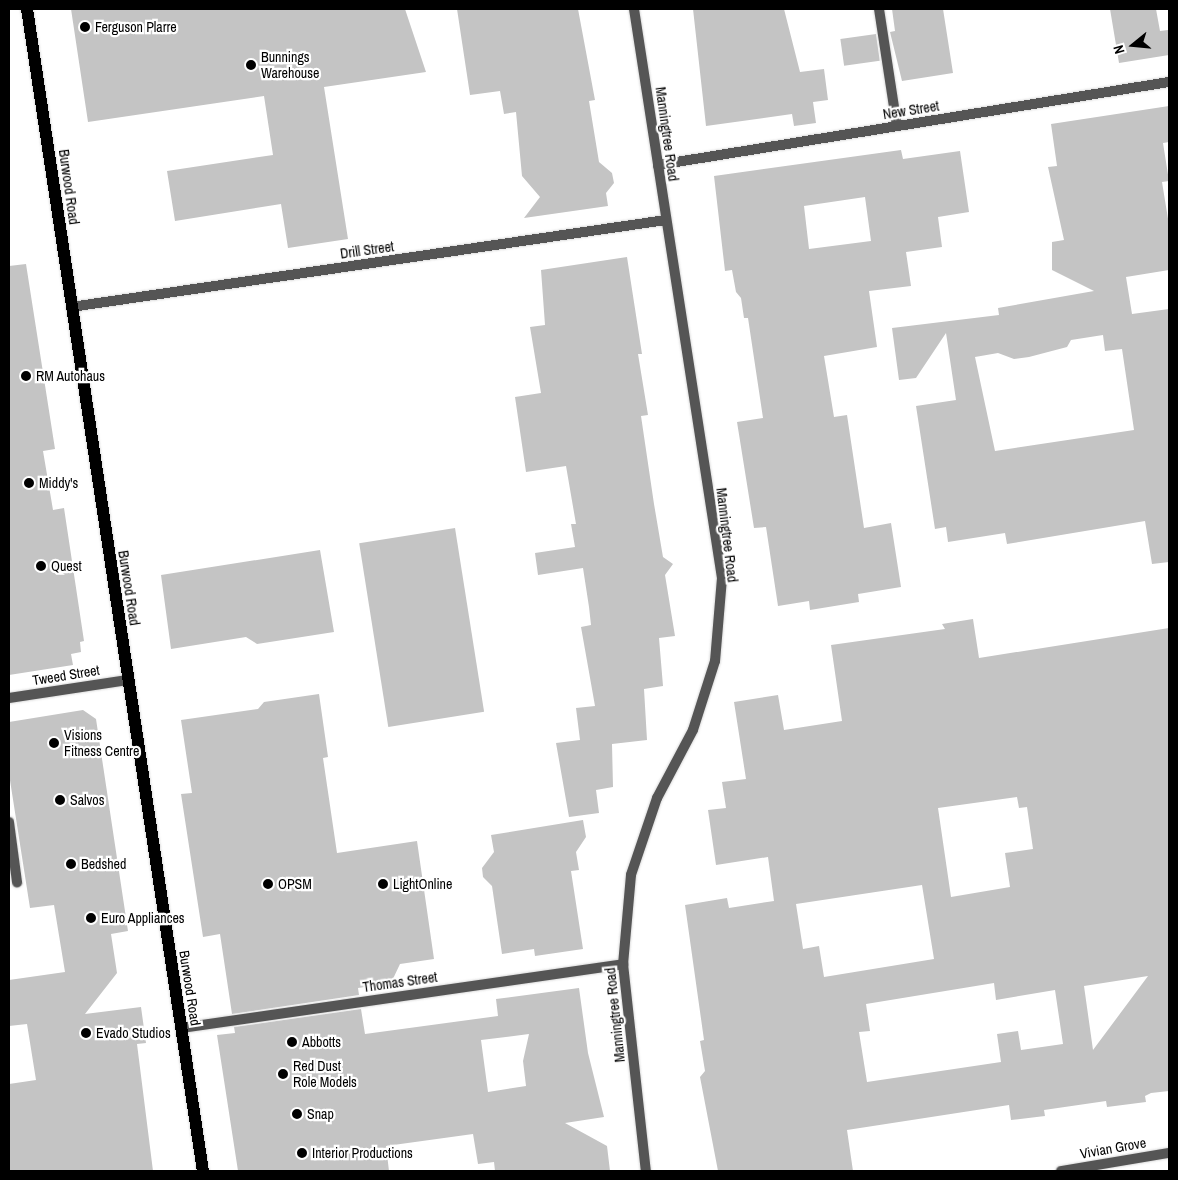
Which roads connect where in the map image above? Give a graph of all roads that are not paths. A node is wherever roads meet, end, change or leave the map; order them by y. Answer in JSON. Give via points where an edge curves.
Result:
{"nodes":[{"id":1,"x":27,"y":9,"type":"edge"},
{"id":2,"x":634,"y":9,"type":"edge"},
{"id":3,"x":879,"y":9,"type":"edge"},
{"id":4,"x":1169,"y":82,"type":"edge"},
{"id":5,"x":897,"y":126,"type":"junction"},
{"id":6,"x":658,"y":165,"type":"junction"},
{"id":7,"x":666,"y":220,"type":"junction"},
{"id":8,"x":72,"y":306,"type":"junction"},
{"id":9,"x":128,"y":680,"type":"junction"},
{"id":10,"x":9,"y":698,"type":"edge"},
{"id":11,"x":9,"y":822,"type":"edge"},
{"id":12,"x":18,"y":882,"type":"dead end"},
{"id":13,"x":623,"y":964,"type":"junction"},
{"id":14,"x":181,"y":1028,"type":"junction"},
{"id":15,"x":1169,"y":1153,"type":"edge"},
{"id":16,"x":203,"y":1171,"type":"edge"},
{"id":17,"x":646,"y":1171,"type":"edge"},
{"id":18,"x":1061,"y":1171,"type":"edge"}],
"edges":[{"from":1,"to":8,"type":"main road","name":"Burwood Road"},
{"from":2,"to":6,"type":"street","name":"Manningtree Road"},
{"from":3,"to":5,"type":"street"},
{"from":4,"to":5,"type":"street","name":"New Street"},
{"from":5,"to":6,"type":"street","name":"New Street"},
{"from":6,"to":7,"type":"street","name":"Manningtree Road"},
{"from":7,"to":8,"type":"street","name":"Drill Street"},
{"from":7,"to":13,"type":"street","name":"Manningtree Road","via":[[722,578],[715,661],[693,730],[657,798],[631,876]]},
{"from":8,"to":9,"type":"main road","name":"Burwood Road"},
{"from":9,"to":10,"type":"street","name":"Tweed Street"},
{"from":9,"to":14,"type":"main road","name":"Burwood Road"},
{"from":11,"to":12,"type":"street"},
{"from":13,"to":14,"type":"street","name":"Thomas Street"},
{"from":13,"to":17,"type":"street","name":"Manningtree Road"},
{"from":14,"to":16,"type":"main road","name":"Burwood Road"},
{"from":15,"to":18,"type":"street","name":"Vivian Grove"}]}
